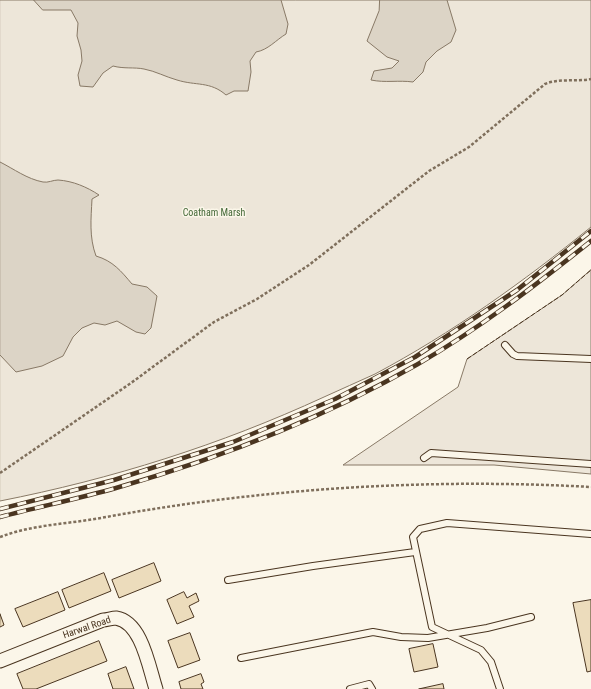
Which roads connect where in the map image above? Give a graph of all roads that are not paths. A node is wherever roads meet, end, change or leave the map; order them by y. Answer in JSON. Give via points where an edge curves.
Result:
{"nodes":[{"id":1,"x":505,"y":345,"type":"dead end"},
{"id":2,"x":591,"y":360,"type":"edge"},
{"id":3,"x":424,"y":458,"type":"dead end"},
{"id":4,"x":591,"y":464,"type":"edge"},
{"id":5,"x":591,"y":534,"type":"edge"},
{"id":6,"x":415,"y":552,"type":"junction"},
{"id":7,"x":228,"y":580,"type":"dead end"},
{"id":8,"x":531,"y":617,"type":"dead end"},
{"id":9,"x":448,"y":635,"type":"junction"},
{"id":10,"x":241,"y":658,"type":"dead end"},
{"id":11,"x":0,"y":661,"type":"edge"},
{"id":12,"x":156,"y":689,"type":"edge"},
{"id":13,"x":350,"y":689,"type":"edge"},
{"id":14,"x":372,"y":689,"type":"edge"},
{"id":15,"x":500,"y":689,"type":"edge"}],
"edges":[{"from":1,"to":2,"type":"lane","via":[[517,356]]},
{"from":3,"to":4,"type":"lane","via":[[431,454]]},
{"from":5,"to":6,"type":"lane","via":[[447,523],[420,529],[413,537]]},
{"from":6,"to":7,"type":"lane"},
{"from":6,"to":9,"type":"lane","via":[[432,627]]},
{"from":8,"to":9,"type":"lane"},
{"from":9,"to":10,"type":"lane","via":[[428,638],[401,637],[373,632]]},
{"from":9,"to":15,"type":"lane","via":[[481,650],[491,662]]},
{"from":11,"to":12,"type":"street","name":"Harwal Road","via":[[103,620],[115,618],[134,628]]},
{"from":13,"to":14,"type":"lane","via":[[365,684]]}]}
